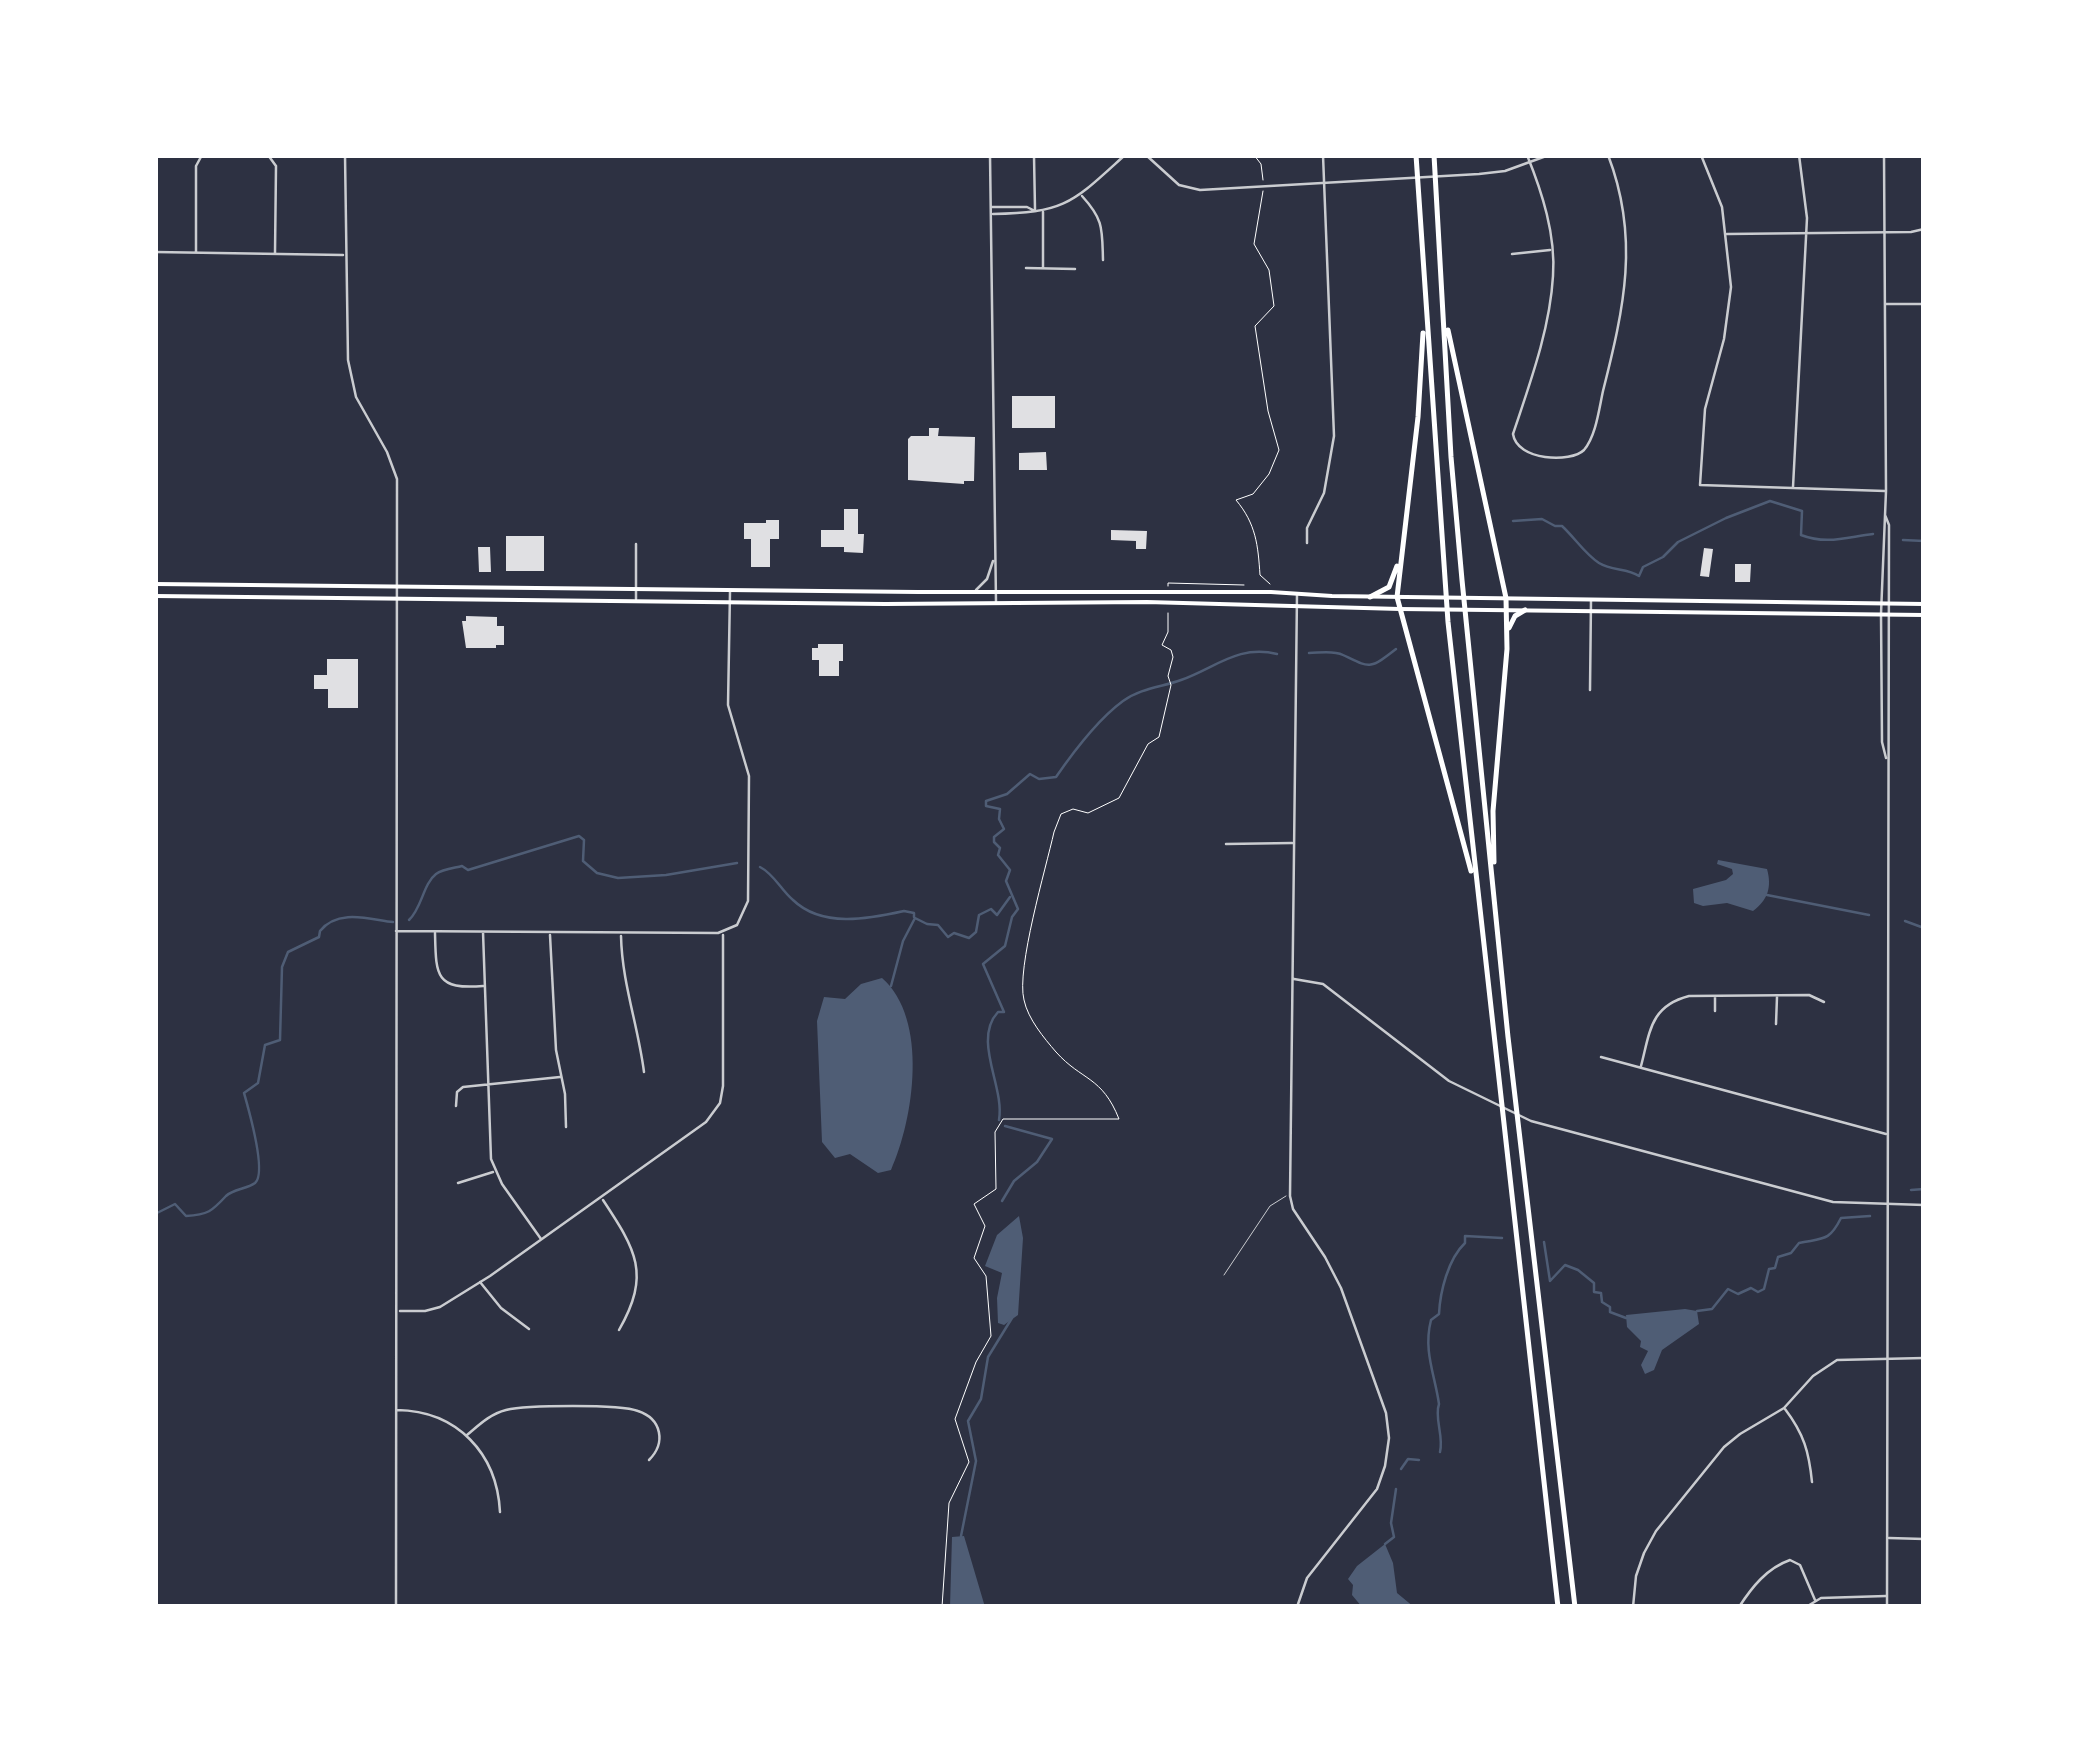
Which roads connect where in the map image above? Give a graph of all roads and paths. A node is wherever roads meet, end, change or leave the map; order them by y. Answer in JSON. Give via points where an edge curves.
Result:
{"nodes":[{"id":1,"x":202,"y":155,"type":"edge"},
{"id":2,"x":268,"y":155,"type":"edge"},
{"id":3,"x":345,"y":155,"type":"edge"},
{"id":4,"x":990,"y":155,"type":"edge"},
{"id":5,"x":1126,"y":155,"type":"edge"},
{"id":6,"x":1146,"y":155,"type":"edge"},
{"id":7,"x":1254,"y":155,"type":"edge"},
{"id":8,"x":1323,"y":155,"type":"edge"},
{"id":9,"x":1416,"y":155,"type":"edge"},
{"id":10,"x":1434,"y":155,"type":"edge"},
{"id":11,"x":1527,"y":155,"type":"edge"},
{"id":12,"x":1548,"y":155,"type":"edge"},
{"id":13,"x":1608,"y":155,"type":"edge"},
{"id":14,"x":1701,"y":155,"type":"edge"},
{"id":15,"x":1799,"y":155,"type":"edge"},
{"id":16,"x":1884,"y":155,"type":"edge"},
{"id":17,"x":1034,"y":156,"type":"edge"},
{"id":18,"x":1530,"y":163,"type":"junction"},
{"id":19,"x":1324,"y":183,"type":"junction"},
{"id":20,"x":1264,"y":188,"type":"junction"},
{"id":21,"x":1081,"y":195,"type":"junction"},
{"id":22,"x":991,"y":207,"type":"junction"},
{"id":23,"x":1035,"y":210,"type":"junction"},
{"id":24,"x":1043,"y":210,"type":"junction"},
{"id":25,"x":991,"y":214,"type":"junction"},
{"id":26,"x":1924,"y":229,"type":"edge"},
{"id":27,"x":1884,"y":233,"type":"junction"},
{"id":28,"x":1726,"y":234,"type":"junction"},
{"id":29,"x":1807,"y":234,"type":"junction"},
{"id":30,"x":1551,"y":250,"type":"junction"},
{"id":31,"x":155,"y":252,"type":"edge"},
{"id":32,"x":196,"y":254,"type":"junction"},
{"id":33,"x":275,"y":254,"type":"junction"},
{"id":34,"x":346,"y":254,"type":"junction"},
{"id":35,"x":1512,"y":254,"type":"dead end"},
{"id":36,"x":1103,"y":260,"type":"dead end"},
{"id":37,"x":1043,"y":267,"type":"junction"},
{"id":38,"x":1026,"y":268,"type":"dead end"},
{"id":39,"x":1075,"y":268,"type":"dead end"},
{"id":40,"x":1884,"y":304,"type":"junction"},
{"id":41,"x":1924,"y":304,"type":"edge"},
{"id":42,"x":1444,"y":312,"type":"junction"},
{"id":43,"x":1425,"y":320,"type":"junction"},
{"id":44,"x":1794,"y":488,"type":"junction"},
{"id":45,"x":1886,"y":490,"type":"junction"},
{"id":46,"x":1885,"y":516,"type":"junction"},
{"id":47,"x":1308,"y":543,"type":"dead end"},
{"id":48,"x":636,"y":544,"type":"dead end"},
{"id":49,"x":995,"y":555,"type":"junction"},
{"id":50,"x":1400,"y":559,"type":"junction"},
{"id":51,"x":155,"y":584,"type":"edge"},
{"id":52,"x":1184,"y":584,"type":"dead end"},
{"id":53,"x":1252,"y":586,"type":"dead end"},
{"id":54,"x":1264,"y":586,"type":"dead end"},
{"id":55,"x":398,"y":587,"type":"junction"},
{"id":56,"x":636,"y":588,"type":"junction"},
{"id":57,"x":976,"y":590,"type":"junction"},
{"id":58,"x":996,"y":590,"type":"junction"},
{"id":59,"x":730,"y":591,"type":"junction"},
{"id":60,"x":1297,"y":594,"type":"junction"},
{"id":61,"x":155,"y":596,"type":"edge"},
{"id":62,"x":1370,"y":597,"type":"junction"},
{"id":63,"x":1397,"y":597,"type":"junction"},
{"id":64,"x":398,"y":598,"type":"junction"},
{"id":65,"x":1506,"y":598,"type":"junction"},
{"id":66,"x":1591,"y":599,"type":"junction"},
{"id":67,"x":636,"y":600,"type":"junction"},
{"id":68,"x":730,"y":602,"type":"junction"},
{"id":69,"x":996,"y":602,"type":"junction"},
{"id":70,"x":1881,"y":603,"type":"junction"},
{"id":71,"x":1890,"y":603,"type":"junction"},
{"id":72,"x":1924,"y":604,"type":"edge"},
{"id":73,"x":1295,"y":605,"type":"junction"},
{"id":74,"x":1400,"y":609,"type":"junction"},
{"id":75,"x":1168,"y":610,"type":"dead end"},
{"id":76,"x":1507,"y":610,"type":"junction"},
{"id":77,"x":1525,"y":610,"type":"junction"},
{"id":78,"x":1591,"y":611,"type":"junction"},
{"id":79,"x":1881,"y":614,"type":"junction"},
{"id":80,"x":1890,"y":614,"type":"junction"},
{"id":81,"x":1924,"y":614,"type":"edge"},
{"id":82,"x":1508,"y":630,"type":"junction"},
{"id":83,"x":1590,"y":690,"type":"dead end"},
{"id":84,"x":1887,"y":764,"type":"junction"},
{"id":85,"x":1293,"y":843,"type":"junction"},
{"id":86,"x":1226,"y":844,"type":"dead end"},
{"id":87,"x":1478,"y":895,"type":"junction"},
{"id":88,"x":1495,"y":900,"type":"junction"},
{"id":89,"x":396,"y":931,"type":"junction"},
{"id":90,"x":436,"y":931,"type":"junction"},
{"id":91,"x":483,"y":932,"type":"junction"},
{"id":92,"x":550,"y":932,"type":"junction"},
{"id":93,"x":723,"y":932,"type":"junction"},
{"id":94,"x":621,"y":933,"type":"junction"},
{"id":95,"x":1292,"y":979,"type":"junction"},
{"id":96,"x":485,"y":986,"type":"junction"},
{"id":97,"x":1777,"y":995,"type":"junction"},
{"id":98,"x":1716,"y":996,"type":"junction"},
{"id":99,"x":1824,"y":1002,"type":"dead end"},
{"id":100,"x":1715,"y":1011,"type":"dead end"},
{"id":101,"x":1776,"y":1024,"type":"dead end"},
{"id":102,"x":1600,"y":1057,"type":"dead end"},
{"id":103,"x":1640,"y":1068,"type":"junction"},
{"id":104,"x":644,"y":1072,"type":"dead end"},
{"id":105,"x":561,"y":1077,"type":"junction"},
{"id":106,"x":488,"y":1084,"type":"junction"},
{"id":107,"x":456,"y":1106,"type":"dead end"},
{"id":108,"x":566,"y":1127,"type":"dead end"},
{"id":109,"x":1888,"y":1134,"type":"junction"},
{"id":110,"x":495,"y":1171,"type":"junction"},
{"id":111,"x":458,"y":1183,"type":"dead end"},
{"id":112,"x":1290,"y":1196,"type":"junction"},
{"id":113,"x":602,"y":1198,"type":"junction"},
{"id":114,"x":1890,"y":1204,"type":"junction"},
{"id":115,"x":1924,"y":1205,"type":"edge"},
{"id":116,"x":542,"y":1240,"type":"junction"},
{"id":117,"x":1224,"y":1275,"type":"dead end"},
{"id":118,"x":480,"y":1282,"type":"junction"},
{"id":119,"x":398,"y":1311,"type":"junction"},
{"id":120,"x":529,"y":1329,"type":"dead end"},
{"id":121,"x":619,"y":1330,"type":"dead end"},
{"id":122,"x":1887,"y":1358,"type":"junction"},
{"id":123,"x":1924,"y":1358,"type":"edge"},
{"id":124,"x":1784,"y":1408,"type":"junction"},
{"id":125,"x":397,"y":1410,"type":"junction"},
{"id":126,"x":466,"y":1435,"type":"junction"},
{"id":127,"x":650,"y":1460,"type":"dead end"},
{"id":128,"x":1812,"y":1482,"type":"dead end"},
{"id":129,"x":500,"y":1512,"type":"dead end"},
{"id":130,"x":1888,"y":1538,"type":"junction"},
{"id":131,"x":1924,"y":1538,"type":"edge"},
{"id":132,"x":1887,"y":1596,"type":"junction"},
{"id":133,"x":1815,"y":1600,"type":"junction"},
{"id":134,"x":396,"y":1607,"type":"edge"},
{"id":135,"x":942,"y":1607,"type":"edge"},
{"id":136,"x":1298,"y":1607,"type":"edge"},
{"id":137,"x":1558,"y":1607,"type":"edge"},
{"id":138,"x":1575,"y":1607,"type":"edge"},
{"id":139,"x":1633,"y":1607,"type":"edge"},
{"id":140,"x":1739,"y":1607,"type":"edge"},
{"id":141,"x":1806,"y":1607,"type":"edge"},
{"id":142,"x":1887,"y":1607,"type":"edge"}],
"edges":[{"from":1,"to":32,"type":"street","via":[[196,166]]},
{"from":2,"to":33,"type":"street","via":[[276,166]]},
{"from":3,"to":34,"type":"street"},
{"from":4,"to":22,"type":"street"},
{"from":5,"to":21,"type":"street"},
{"from":6,"to":20,"type":"street","via":[[1179,185]]},
{"from":7,"to":20,"type":"path"},
{"from":8,"to":19,"type":"street"},
{"from":9,"to":43,"type":"highway"},
{"from":10,"to":42,"type":"highway"},
{"from":11,"to":18,"type":"street"},
{"from":12,"to":18,"type":"street"},
{"from":13,"to":30,"type":"street","via":[[1623,210],[1627,281],[1593,432],[1574,456],[1534,456],[1514,443],[1537,360],[1553,276]]},
{"from":14,"to":28,"type":"street"},
{"from":15,"to":29,"type":"street"},
{"from":16,"to":27,"type":"street"},
{"from":17,"to":23,"type":"street"},
{"from":18,"to":19,"type":"street","via":[[1505,171]]},
{"from":18,"to":30,"type":"street","via":[[1545,202]]},
{"from":19,"to":20,"type":"street"},
{"from":19,"to":47,"type":"street","via":[[1334,436]]},
{"from":20,"to":54,"type":"path","via":[[1254,244],[1269,270],[1274,306],[1255,326],[1278,450],[1269,474],[1252,494],[1236,500],[1257,535],[1260,575],[1272,586]]},
{"from":21,"to":24,"type":"street"},
{"from":21,"to":36,"type":"street","via":[[1102,223]]},
{"from":22,"to":23,"type":"street"},
{"from":22,"to":25,"type":"street"},
{"from":23,"to":24,"type":"street"},
{"from":23,"to":25,"type":"street"},
{"from":24,"to":37,"type":"street"},
{"from":25,"to":49,"type":"street"},
{"from":26,"to":27,"type":"street"},
{"from":27,"to":29,"type":"street"},
{"from":27,"to":40,"type":"street"},
{"from":28,"to":29,"type":"street"},
{"from":28,"to":44,"type":"street","via":[[1731,287],[1705,409],[1700,485]]},
{"from":29,"to":44,"type":"street"},
{"from":30,"to":35,"type":"street"},
{"from":31,"to":32,"type":"street"},
{"from":32,"to":33,"type":"street"},
{"from":33,"to":34,"type":"street"},
{"from":34,"to":55,"type":"street","via":[[351,379],[397,480]]},
{"from":37,"to":38,"type":"street"},
{"from":37,"to":39,"type":"street"},
{"from":40,"to":41,"type":"street"},
{"from":40,"to":45,"type":"street"},
{"from":42,"to":65,"type":"highway"},
{"from":42,"to":88,"type":"highway","via":[[1462,580]]},
{"from":43,"to":50,"type":"highway"},
{"from":43,"to":87,"type":"highway"},
{"from":44,"to":45,"type":"street"},
{"from":45,"to":46,"type":"street"},
{"from":46,"to":70,"type":"street"},
{"from":46,"to":71,"type":"street"},
{"from":48,"to":56,"type":"street"},
{"from":49,"to":57,"type":"street"},
{"from":49,"to":58,"type":"street"},
{"from":50,"to":62,"type":"highway","via":[[1388,587]]},
{"from":50,"to":63,"type":"highway"},
{"from":51,"to":55,"type":"main road"},
{"from":52,"to":53,"type":"path"},
{"from":55,"to":56,"type":"main road"},
{"from":55,"to":64,"type":"street"},
{"from":56,"to":59,"type":"main road"},
{"from":56,"to":67,"type":"street"},
{"from":57,"to":58,"type":"main road"},
{"from":57,"to":59,"type":"main road"},
{"from":58,"to":60,"type":"main road"},
{"from":58,"to":69,"type":"street"},
{"from":59,"to":68,"type":"street"},
{"from":60,"to":62,"type":"main road"},
{"from":60,"to":73,"type":"street"},
{"from":61,"to":64,"type":"main road"},
{"from":62,"to":63,"type":"main road"},
{"from":63,"to":65,"type":"main road"},
{"from":63,"to":74,"type":"highway"},
{"from":64,"to":67,"type":"main road"},
{"from":64,"to":89,"type":"street"},
{"from":65,"to":66,"type":"main road"},
{"from":65,"to":76,"type":"highway"},
{"from":66,"to":70,"type":"main road"},
{"from":66,"to":78,"type":"street"},
{"from":67,"to":68,"type":"main road"},
{"from":68,"to":69,"type":"main road"},
{"from":68,"to":93,"type":"street","via":[[728,705],[750,776],[748,902],[737,925]]},
{"from":69,"to":73,"type":"main road"},
{"from":70,"to":71,"type":"main road"},
{"from":70,"to":79,"type":"street"},
{"from":71,"to":72,"type":"main road"},
{"from":71,"to":80,"type":"street"},
{"from":73,"to":74,"type":"main road"},
{"from":73,"to":85,"type":"street"},
{"from":74,"to":76,"type":"main road"},
{"from":74,"to":87,"type":"highway"},
{"from":75,"to":135,"type":"path","via":[[1162,645],[1173,658],[1172,686],[1159,737],[1148,744],[1119,798],[1088,814],[1073,808],[1061,814],[1022,975],[1024,1001],[1043,1038],[1093,1078],[1119,1119],[1003,1119],[995,1132],[996,1189],[974,1204],[985,1226],[974,1258],[986,1276],[992,1336],[954,1419],[969,1462],[949,1503]]},
{"from":76,"to":77,"type":"main road"},
{"from":76,"to":82,"type":"highway"},
{"from":77,"to":78,"type":"main road"},
{"from":77,"to":82,"type":"highway"},
{"from":78,"to":79,"type":"main road"},
{"from":78,"to":83,"type":"street"},
{"from":79,"to":80,"type":"main road"},
{"from":79,"to":84,"type":"street"},
{"from":80,"to":81,"type":"main road"},
{"from":80,"to":84,"type":"street"},
{"from":82,"to":88,"type":"highway","via":[[1493,811]]},
{"from":84,"to":109,"type":"street"},
{"from":85,"to":86,"type":"street"},
{"from":85,"to":95,"type":"street"},
{"from":87,"to":137,"type":"highway"},
{"from":88,"to":138,"type":"highway"},
{"from":89,"to":90,"type":"street"},
{"from":89,"to":119,"type":"street"},
{"from":90,"to":91,"type":"street"},
{"from":90,"to":96,"type":"street","via":[[441,978],[455,987]]},
{"from":91,"to":92,"type":"street"},
{"from":91,"to":96,"type":"street"},
{"from":92,"to":94,"type":"street"},
{"from":92,"to":105,"type":"street"},
{"from":93,"to":94,"type":"street"},
{"from":93,"to":113,"type":"street","via":[[720,1103],[706,1122]]},
{"from":94,"to":104,"type":"street"},
{"from":95,"to":112,"type":"street"},
{"from":95,"to":114,"type":"street","via":[[1323,984],[1426,1064],[1530,1121],[1833,1202]]},
{"from":96,"to":106,"type":"street"},
{"from":97,"to":98,"type":"street"},
{"from":97,"to":99,"type":"street"},
{"from":97,"to":101,"type":"street"},
{"from":98,"to":100,"type":"street"},
{"from":98,"to":103,"type":"street","via":[[1672,1000],[1659,1011]]},
{"from":102,"to":103,"type":"street"},
{"from":103,"to":109,"type":"street"},
{"from":105,"to":106,"type":"street"},
{"from":105,"to":108,"type":"street"},
{"from":106,"to":107,"type":"street","via":[[460,1088]]},
{"from":106,"to":110,"type":"street"},
{"from":109,"to":114,"type":"street"},
{"from":110,"to":111,"type":"street"},
{"from":110,"to":116,"type":"street"},
{"from":112,"to":117,"type":"lane","via":[[1270,1206]]},
{"from":112,"to":136,"type":"street","via":[[1340,1288],[1389,1438],[1377,1489],[1307,1578]]},
{"from":113,"to":116,"type":"street"},
{"from":113,"to":121,"type":"street","via":[[636,1257],[636,1296]]},
{"from":114,"to":115,"type":"street"},
{"from":114,"to":122,"type":"street"},
{"from":116,"to":118,"type":"street"},
{"from":118,"to":119,"type":"street","via":[[440,1306]]},
{"from":118,"to":120,"type":"street"},
{"from":119,"to":125,"type":"street"},
{"from":122,"to":123,"type":"street"},
{"from":122,"to":124,"type":"street","via":[[1837,1360]]},
{"from":122,"to":130,"type":"street"},
{"from":124,"to":128,"type":"street","via":[[1809,1448]]},
{"from":124,"to":139,"type":"street","via":[[1724,1447],[1656,1531],[1640,1564]]},
{"from":125,"to":126,"type":"street","via":[[430,1413]]},
{"from":125,"to":134,"type":"street"},
{"from":126,"to":127,"type":"street","via":[[511,1409],[632,1409],[652,1418],[660,1433]]},
{"from":126,"to":129,"type":"street","via":[[490,1466]]},
{"from":130,"to":131,"type":"street"},
{"from":130,"to":132,"type":"street"},
{"from":132,"to":133,"type":"street"},
{"from":132,"to":142,"type":"street"},
{"from":133,"to":140,"type":"street","via":[[1800,1565],[1790,1560],[1772,1568]]},
{"from":133,"to":141,"type":"street"}]}
